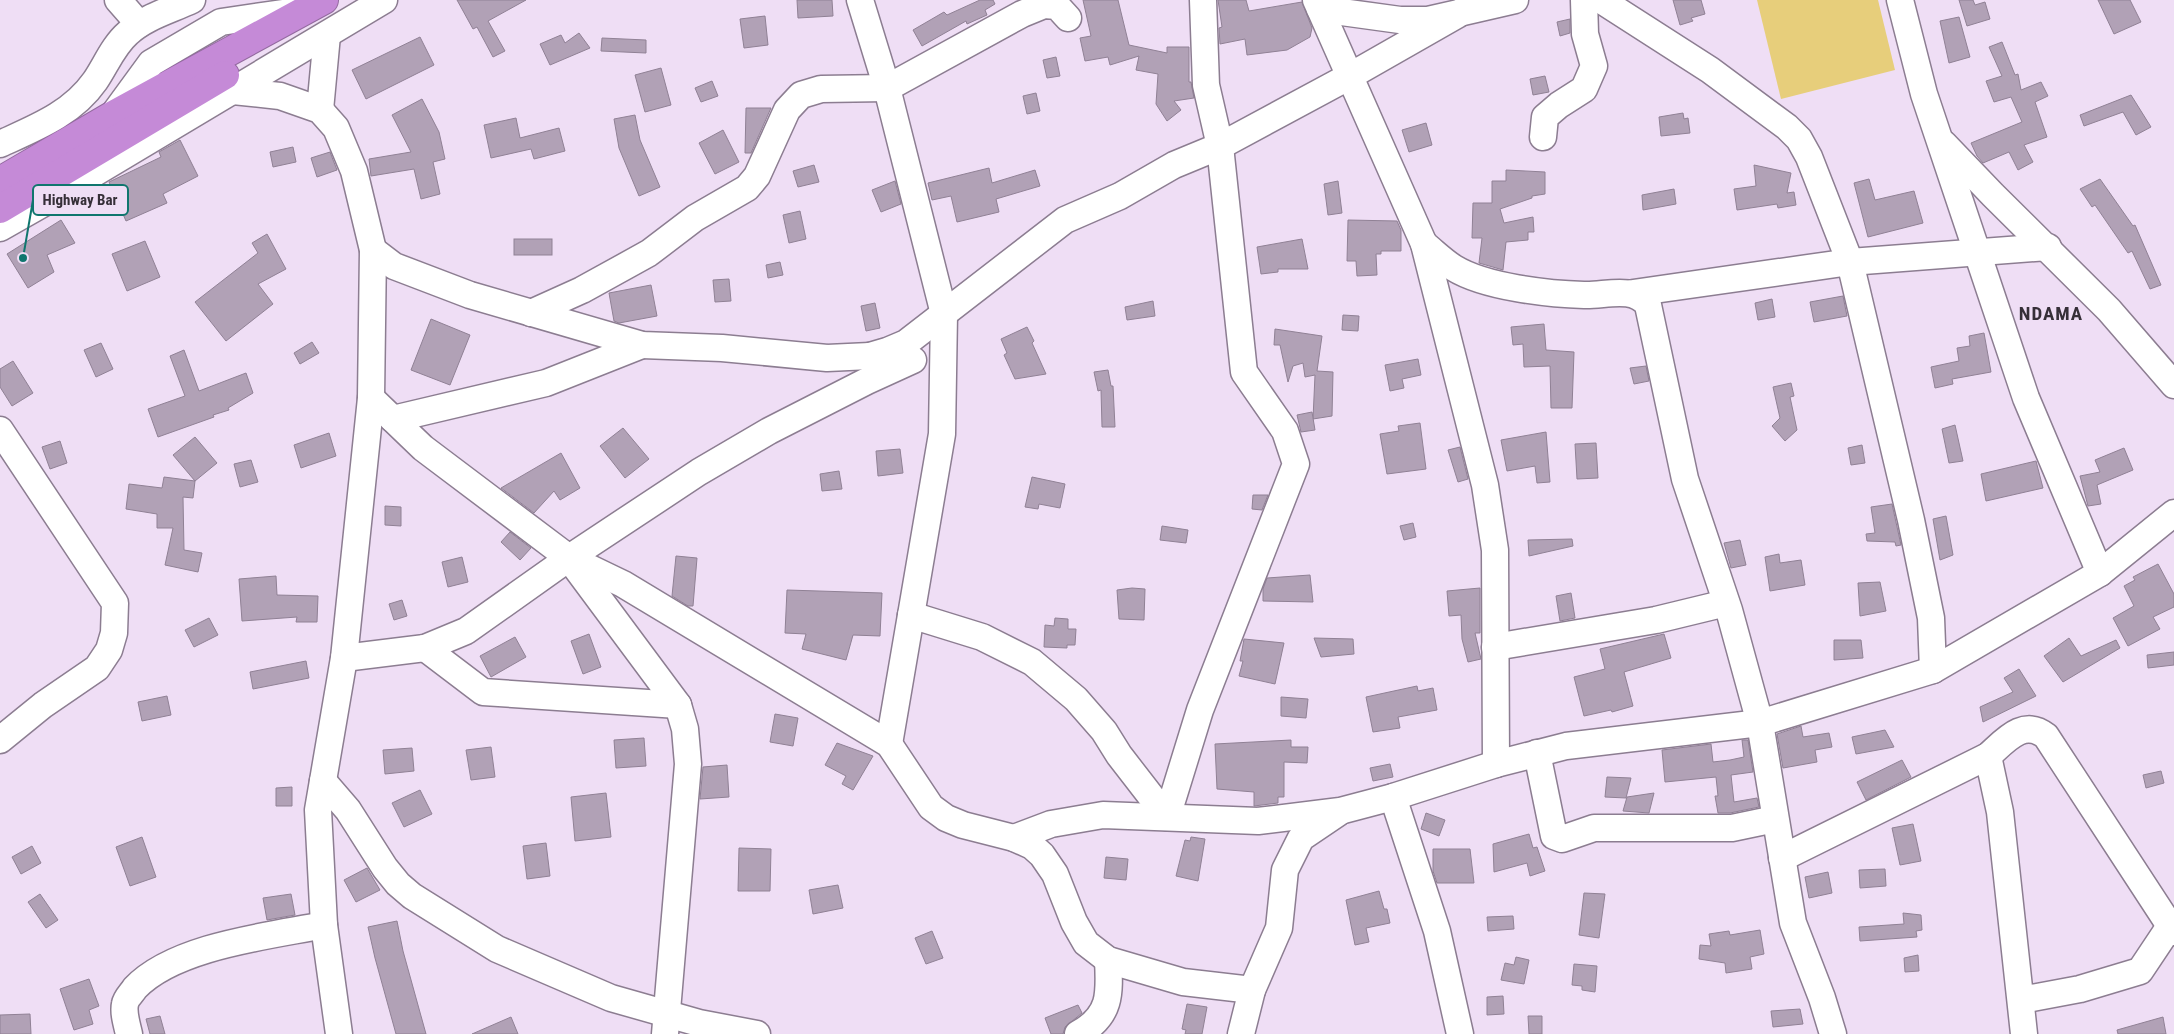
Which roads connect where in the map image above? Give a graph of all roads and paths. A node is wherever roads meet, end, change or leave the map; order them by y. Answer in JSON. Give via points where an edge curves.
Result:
{"nodes":[{"id":1,"x":118,"y":0,"type":"edge"},
{"id":2,"x":192,"y":0,"type":"edge"},
{"id":3,"x":384,"y":0,"type":"edge"},
{"id":4,"x":860,"y":0,"type":"edge"},
{"id":5,"x":1203,"y":0,"type":"edge"},
{"id":6,"x":1515,"y":0,"type":"edge"},
{"id":7,"x":1584,"y":0,"type":"edge"},
{"id":8,"x":1601,"y":0,"type":"edge"},
{"id":9,"x":1900,"y":0,"type":"edge"},
{"id":10,"x":317,"y":4,"type":"edge"},
{"id":11,"x":1318,"y":4,"type":"edge"},
{"id":12,"x":1467,"y":7,"type":"edge"},
{"id":13,"x":1068,"y":18,"type":"dead end"},
{"id":14,"x":139,"y":24,"type":"junction"},
{"id":15,"x":327,"y":35,"type":"junction"},
{"id":16,"x":1350,"y":76,"type":"junction"},
{"id":17,"x":886,"y":88,"type":"junction"},
{"id":18,"x":233,"y":91,"type":"junction"},
{"id":19,"x":320,"y":110,"type":"junction"},
{"id":20,"x":1543,"y":137,"type":"dead end"},
{"id":21,"x":1938,"y":138,"type":"junction"},
{"id":22,"x":0,"y":144,"type":"edge"},
{"id":23,"x":1220,"y":146,"type":"junction"},
{"id":24,"x":0,"y":182,"type":"edge"},
{"id":25,"x":0,"y":209,"type":"edge"},
{"id":26,"x":0,"y":228,"type":"edge"},
{"id":27,"x":1424,"y":244,"type":"junction"},
{"id":28,"x":2048,"y":247,"type":"junction"},
{"id":29,"x":373,"y":250,"type":"junction"},
{"id":30,"x":1977,"y":252,"type":"junction"},
{"id":31,"x":1850,"y":262,"type":"junction"},
{"id":32,"x":1633,"y":293,"type":"junction"},
{"id":33,"x":531,"y":313,"type":"junction"},
{"id":34,"x":944,"y":314,"type":"junction"},
{"id":35,"x":642,"y":345,"type":"junction"},
{"id":36,"x":870,"y":356,"type":"junction"},
{"id":37,"x":913,"y":360,"type":"junction"},
{"id":38,"x":945,"y":364,"type":"junction"},
{"id":39,"x":2174,"y":385,"type":"edge"},
{"id":40,"x":371,"y":398,"type":"junction"},
{"id":41,"x":393,"y":419,"type":"junction"},
{"id":42,"x":0,"y":430,"type":"edge"},
{"id":43,"x":2174,"y":513,"type":"edge"},
{"id":44,"x":569,"y":558,"type":"junction"},
{"id":45,"x":2100,"y":573,"type":"junction"},
{"id":46,"x":1726,"y":603,"type":"junction"},
{"id":47,"x":911,"y":615,"type":"junction"},
{"id":48,"x":1495,"y":647,"type":"junction"},
{"id":49,"x":425,"y":648,"type":"junction"},
{"id":50,"x":344,"y":658,"type":"junction"},
{"id":51,"x":1933,"y":670,"type":"junction"},
{"id":52,"x":678,"y":705,"type":"junction"},
{"id":53,"x":1760,"y":723,"type":"junction"},
{"id":54,"x":0,"y":740,"type":"edge"},
{"id":55,"x":889,"y":744,"type":"junction"},
{"id":56,"x":1537,"y":753,"type":"junction"},
{"id":57,"x":1988,"y":756,"type":"junction"},
{"id":58,"x":1496,"y":764,"type":"junction"},
{"id":59,"x":323,"y":781,"type":"junction"},
{"id":60,"x":1393,"y":797,"type":"junction"},
{"id":61,"x":1340,"y":811,"type":"junction"},
{"id":62,"x":1167,"y":817,"type":"junction"},
{"id":63,"x":1775,"y":819,"type":"junction"},
{"id":64,"x":1014,"y":838,"type":"junction"},
{"id":65,"x":1782,"y":858,"type":"junction"},
{"id":66,"x":2170,"y":921,"type":"edge"},
{"id":67,"x":324,"y":925,"type":"junction"},
{"id":68,"x":1108,"y":960,"type":"junction"},
{"id":69,"x":1252,"y":990,"type":"junction"},
{"id":70,"x":2021,"y":1000,"type":"junction"},
{"id":71,"x":666,"y":1024,"type":"edge"},
{"id":72,"x":129,"y":1034,"type":"edge"},
{"id":73,"x":339,"y":1034,"type":"edge"},
{"id":74,"x":757,"y":1034,"type":"edge"},
{"id":75,"x":1078,"y":1034,"type":"edge"},
{"id":76,"x":1240,"y":1034,"type":"edge"},
{"id":77,"x":1460,"y":1034,"type":"edge"},
{"id":78,"x":1833,"y":1034,"type":"edge"},
{"id":79,"x":2024,"y":1034,"type":"edge"}],
"edges":[{"from":1,"to":14,"type":"street"},
{"from":2,"to":14,"type":"street"},
{"from":3,"to":15,"type":"street"},
{"from":4,"to":17,"type":"street"},
{"from":5,"to":23,"type":"street","via":[[1206,85]]},
{"from":6,"to":12,"type":"street"},
{"from":7,"to":20,"type":"street","via":[[1585,34],[1594,66],[1584,89],[1545,117]]},
{"from":8,"to":31,"type":"street","via":[[1710,70],[1799,139]]},
{"from":9,"to":21,"type":"street"},
{"from":10,"to":24,"type":"highway","via":[[113,115]]},
{"from":10,"to":25,"type":"highway","via":[[290,35]]},
{"from":11,"to":12,"type":"street","via":[[1400,20],[1428,20]]},
{"from":11,"to":16,"type":"street"},
{"from":12,"to":16,"type":"street"},
{"from":13,"to":17,"type":"street","via":[[1057,6],[1044,5]]},
{"from":14,"to":22,"type":"street","via":[[120,41],[94,82],[74,103],[52,120]]},
{"from":15,"to":18,"type":"street"},
{"from":15,"to":19,"type":"street"},
{"from":16,"to":23,"type":"street"},
{"from":16,"to":27,"type":"street"},
{"from":17,"to":33,"type":"street","via":[[821,88],[801,95],[786,110],[757,176],[747,188],[695,218],[649,253],[582,290]]},
{"from":17,"to":34,"type":"street"},
{"from":18,"to":19,"type":"street","via":[[280,96]]},
{"from":18,"to":26,"type":"street"},
{"from":19,"to":29,"type":"street","via":[[336,128],[354,171]]},
{"from":21,"to":28,"type":"street"},
{"from":21,"to":30,"type":"street"},
{"from":23,"to":34,"type":"street","via":[[1174,165],[1120,196],[1065,220]]},
{"from":23,"to":62,"type":"street","via":[[1244,372],[1286,431],[1296,464],[1200,710]]},
{"from":27,"to":32,"type":"street","via":[[1454,268],[1475,278],[1541,293]]},
{"from":27,"to":48,"type":"street","via":[[1485,485],[1495,550]]},
{"from":28,"to":30,"type":"street"},
{"from":28,"to":39,"type":"street","via":[[2109,310]]},
{"from":29,"to":33,"type":"street","via":[[390,263],[419,276]]},
{"from":29,"to":40,"type":"street"},
{"from":30,"to":31,"type":"street"},
{"from":30,"to":45,"type":"street","via":[[2026,398]]},
{"from":31,"to":32,"type":"street"},
{"from":31,"to":51,"type":"street","via":[[1931,618]]},
{"from":32,"to":46,"type":"street","via":[[1648,305],[1685,479]]},
{"from":33,"to":35,"type":"street"},
{"from":34,"to":36,"type":"street","via":[[906,343]]},
{"from":34,"to":38,"type":"street"},
{"from":35,"to":36,"type":"street","via":[[722,348],[827,358]]},
{"from":35,"to":41,"type":"street","via":[[546,383]]},
{"from":36,"to":37,"type":"street"},
{"from":37,"to":38,"type":"street"},
{"from":37,"to":44,"type":"street","via":[[769,431],[698,472]]},
{"from":38,"to":47,"type":"street","via":[[942,434]]},
{"from":40,"to":41,"type":"street"},
{"from":40,"to":50,"type":"street"},
{"from":41,"to":44,"type":"street","via":[[423,448]]},
{"from":42,"to":54,"type":"street","via":[[115,603],[114,632],[109,650],[97,668]]},
{"from":43,"to":45,"type":"street"},
{"from":44,"to":49,"type":"street","via":[[466,631]]},
{"from":44,"to":52,"type":"street"},
{"from":44,"to":55,"type":"street","via":[[623,584]]},
{"from":45,"to":51,"type":"street"},
{"from":46,"to":48,"type":"street","via":[[1656,620]]},
{"from":46,"to":53,"type":"street"},
{"from":47,"to":55,"type":"street"},
{"from":47,"to":62,"type":"street","via":[[982,637],[1032,662],[1076,699],[1104,731]]},
{"from":48,"to":58,"type":"street"},
{"from":49,"to":50,"type":"street"},
{"from":49,"to":52,"type":"street","via":[[483,692]]},
{"from":50,"to":59,"type":"street"},
{"from":51,"to":53,"type":"street"},
{"from":52,"to":71,"type":"street","via":[[685,729],[688,764]]},
{"from":53,"to":56,"type":"street","via":[[1566,746]]},
{"from":53,"to":63,"type":"street"},
{"from":55,"to":64,"type":"street","via":[[931,807],[963,825]]},
{"from":56,"to":58,"type":"street"},
{"from":56,"to":63,"type":"street","via":[[1554,836],[1562,839],[1594,828],[1732,828]]},
{"from":57,"to":65,"type":"street"},
{"from":57,"to":66,"type":"street","via":[[2017,731],[2033,729],[2046,736]]},
{"from":57,"to":70,"type":"street","via":[[2000,812]]},
{"from":58,"to":60,"type":"street"},
{"from":59,"to":67,"type":"street","via":[[318,810]]},
{"from":59,"to":71,"type":"street","via":[[348,810],[385,868],[412,896],[496,949]]},
{"from":60,"to":61,"type":"street"},
{"from":60,"to":77,"type":"street","via":[[1437,931]]},
{"from":61,"to":62,"type":"street","via":[[1258,821]]},
{"from":61,"to":69,"type":"street","via":[[1301,838],[1285,870],[1279,928]]},
{"from":62,"to":64,"type":"street","via":[[1103,815],[1051,824]]},
{"from":63,"to":65,"type":"street"},
{"from":64,"to":68,"type":"street","via":[[1042,854],[1055,874],[1086,943]]},
{"from":65,"to":78,"type":"street","via":[[1793,923]]},
{"from":66,"to":70,"type":"street","via":[[2140,971],[2080,989]]},
{"from":67,"to":72,"type":"street","via":[[207,950],[151,974],[125,1004]]},
{"from":67,"to":73,"type":"street"},
{"from":68,"to":69,"type":"street","via":[[1202,986]]},
{"from":68,"to":75,"type":"street","via":[[1108,997],[1100,1017]]},
{"from":69,"to":76,"type":"street"},
{"from":70,"to":79,"type":"street"},
{"from":71,"to":74,"type":"street","via":[[699,1024]]}]}
